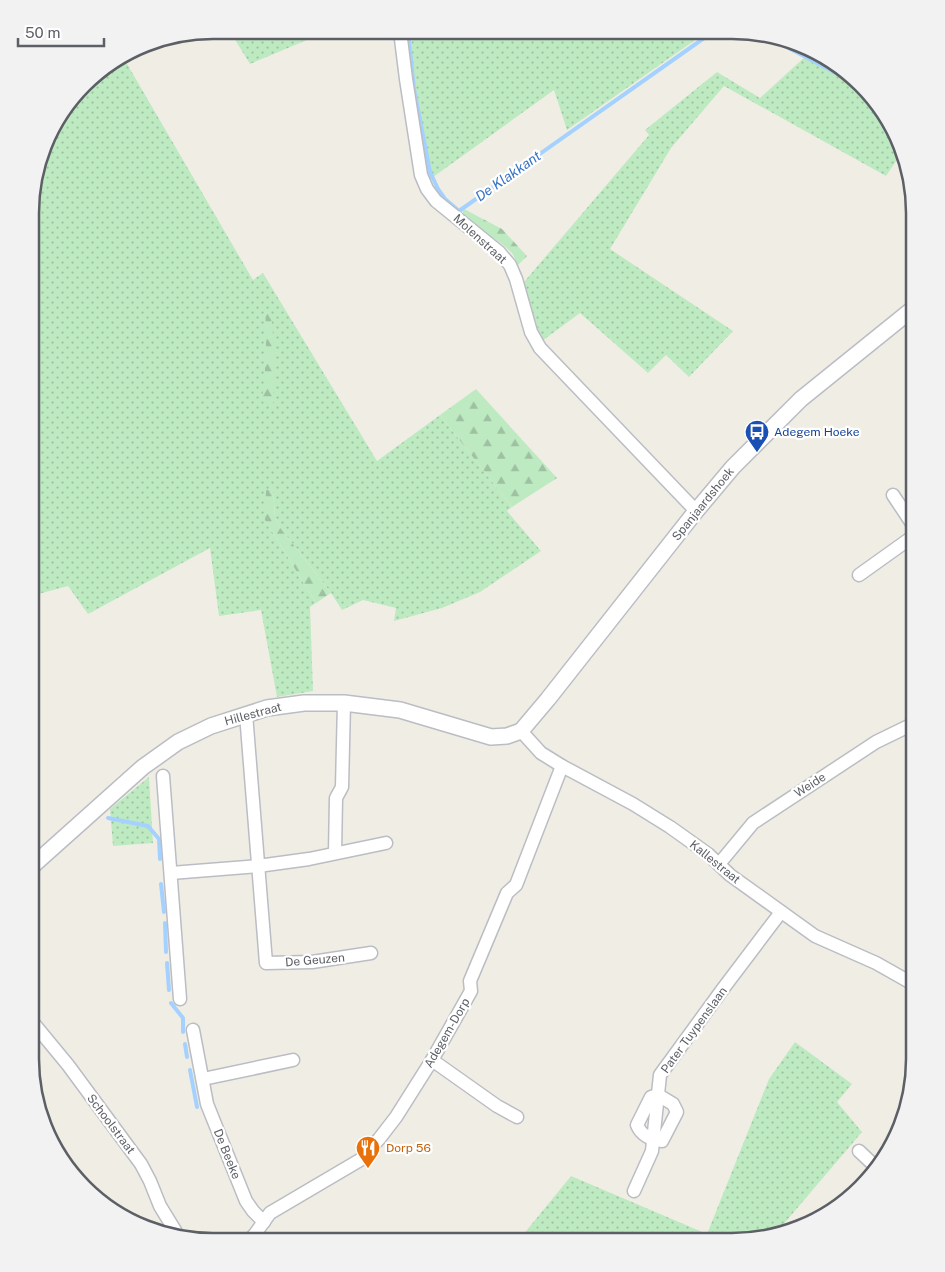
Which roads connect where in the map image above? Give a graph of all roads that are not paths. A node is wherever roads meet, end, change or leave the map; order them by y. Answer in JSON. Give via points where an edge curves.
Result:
{"nodes":[{"id":1,"x":401,"y":39,"type":"edge"},
{"id":2,"x":906,"y":314,"type":"edge"},
{"id":3,"x":893,"y":495,"type":"dead end"},
{"id":4,"x":696,"y":512,"type":"junction"},
{"id":5,"x":906,"y":514,"type":"edge"},
{"id":6,"x":906,"y":542,"type":"edge"},
{"id":7,"x":859,"y":575,"type":"dead end"},
{"id":8,"x":344,"y":702,"type":"junction"},
{"id":9,"x":246,"y":714,"type":"junction"},
{"id":10,"x":906,"y":728,"type":"edge"},
{"id":11,"x":521,"y":730,"type":"junction"},
{"id":12,"x":562,"y":766,"type":"junction"},
{"id":13,"x":163,"y":776,"type":"dead end"},
{"id":14,"x":386,"y":843,"type":"dead end"},
{"id":15,"x":335,"y":853,"type":"junction"},
{"id":16,"x":39,"y":860,"type":"edge"},
{"id":17,"x":719,"y":864,"type":"junction"},
{"id":18,"x":258,"y":866,"type":"junction"},
{"id":19,"x":171,"y":873,"type":"junction"},
{"id":20,"x":781,"y":912,"type":"junction"},
{"id":21,"x":371,"y":953,"type":"dead end"},
{"id":22,"x":906,"y":980,"type":"edge"},
{"id":23,"x":180,"y":999,"type":"dead end"},
{"id":24,"x":193,"y":1030,"type":"dead end"},
{"id":25,"x":39,"y":1031,"type":"edge"},
{"id":26,"x":293,"y":1060,"type":"dead end"},
{"id":27,"x":432,"y":1060,"type":"junction"},
{"id":28,"x":203,"y":1079,"type":"junction"},
{"id":29,"x":658,"y":1095,"type":"junction"},
{"id":30,"x":517,"y":1117,"type":"dead end"},
{"id":31,"x":654,"y":1140,"type":"junction"},
{"id":32,"x":859,"y":1151,"type":"dead end"},
{"id":33,"x":872,"y":1163,"type":"edge"},
{"id":34,"x":634,"y":1192,"type":"dead end"},
{"id":35,"x":264,"y":1222,"type":"junction"},
{"id":36,"x":174,"y":1228,"type":"edge"},
{"id":37,"x":257,"y":1233,"type":"edge"}],
"edges":[{"from":1,"to":4,"type":"street","name":"Molenstraat","via":[[421,175],[427,189],[436,201],[499,252],[510,265],[531,332],[540,348]]},
{"from":2,"to":4,"type":"street","name":"Spanjaardshoek","via":[[801,399],[733,467]]},
{"from":3,"to":5,"type":"street"},
{"from":4,"to":11,"type":"street","name":"Spanjaardshoek"},
{"from":6,"to":7,"type":"street"},
{"from":8,"to":9,"type":"street","name":"Hillestraat","via":[[304,703]]},
{"from":8,"to":11,"type":"street","name":"Hillestraat","via":[[400,710],[491,737],[508,736]]},
{"from":8,"to":15,"type":"street","via":[[342,787],[336,798]]},
{"from":9,"to":16,"type":"street","name":"Hillestraat","via":[[178,742],[143,767]]},
{"from":9,"to":18,"type":"street","name":"De Geuzen"},
{"from":10,"to":17,"type":"street","name":"Weide","via":[[876,742],[753,823]]},
{"from":11,"to":12,"type":"street","name":"Kallestraat","via":[[542,753]]},
{"from":12,"to":17,"type":"street","name":"Kallestraat","via":[[640,808]]},
{"from":12,"to":27,"type":"street","name":"Adegem-Dorp","via":[[516,885],[508,893],[470,981],[471,991]]},
{"from":13,"to":19,"type":"street"},
{"from":14,"to":15,"type":"street"},
{"from":15,"to":18,"type":"street"},
{"from":17,"to":20,"type":"street","name":"Kallestraat"},
{"from":18,"to":19,"type":"street"},
{"from":18,"to":21,"type":"street","name":"De Geuzen","via":[[266,963],[312,962]]},
{"from":19,"to":23,"type":"street"},
{"from":20,"to":22,"type":"street","name":"Kallestraat","via":[[815,936],[876,962]]},
{"from":20,"to":29,"type":"street","name":"Pater Tuypenslaan","via":[[660,1074]]},
{"from":24,"to":28,"type":"street","name":"De Beeke"},
{"from":25,"to":36,"type":"street","name":"Schoolstraat","via":[[141,1164]]},
{"from":26,"to":28,"type":"street"},
{"from":27,"to":30,"type":"street"},
{"from":27,"to":35,"type":"street","name":"Adegem-Dorp","via":[[396,1117],[360,1160],[270,1213]]},
{"from":28,"to":35,"type":"street","name":"De Beeke","via":[[207,1104],[242,1192]]},
{"from":29,"to":31,"type":"street","name":"Pater Tuypenslaan"},
{"from":29,"to":31,"type":"street","via":[[650,1097],[637,1125],[640,1132]]},
{"from":29,"to":31,"type":"street","via":[[673,1104],[677,1112],[662,1141]]},
{"from":31,"to":34,"type":"street","name":"Pater Tuypenslaan"},
{"from":32,"to":33,"type":"street"},
{"from":35,"to":37,"type":"street","name":"Adegem-Dorp"}]}
